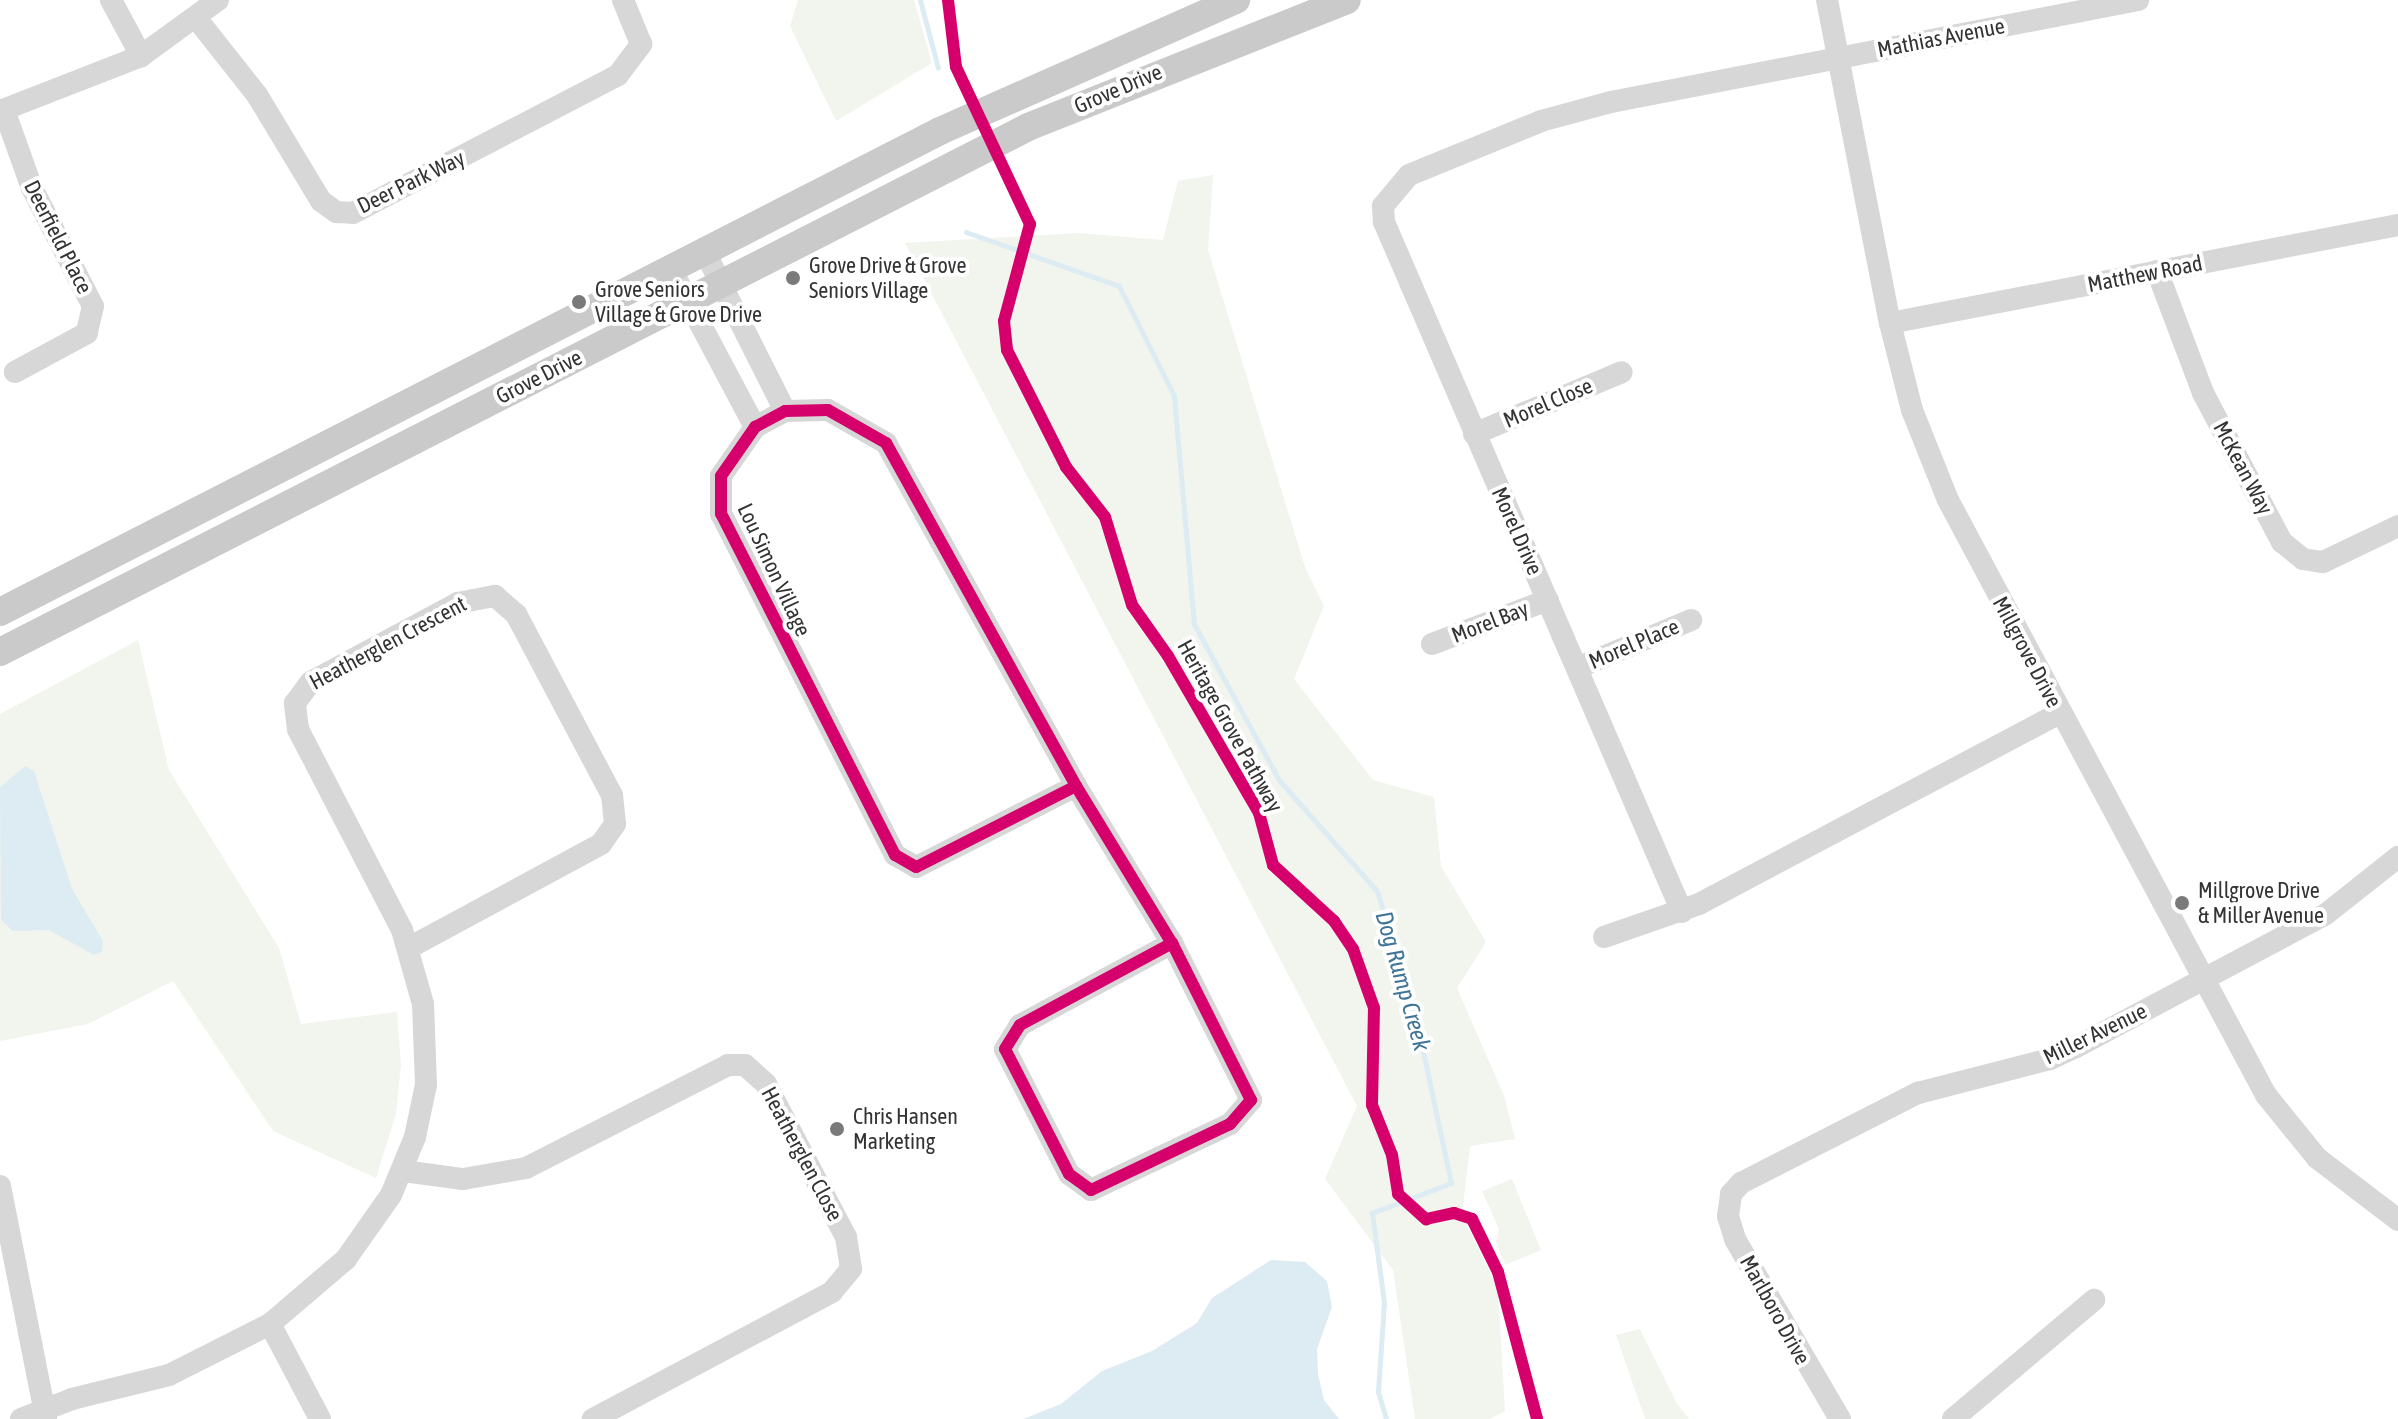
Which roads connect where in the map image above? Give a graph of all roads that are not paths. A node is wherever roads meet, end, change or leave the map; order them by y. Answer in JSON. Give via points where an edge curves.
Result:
{"nodes":[{"id":1,"x":111,"y":0,"type":"edge"},
{"id":2,"x":218,"y":0,"type":"edge"},
{"id":3,"x":623,"y":0,"type":"edge"},
{"id":4,"x":1236,"y":0,"type":"edge"},
{"id":5,"x":1347,"y":0,"type":"edge"},
{"id":6,"x":1827,"y":0,"type":"edge"},
{"id":7,"x":2138,"y":0,"type":"edge"},
{"id":8,"x":197,"y":19,"type":"junction"},
{"id":9,"x":141,"y":56,"type":"junction"},
{"id":10,"x":1839,"y":58,"type":"junction"},
{"id":11,"x":2,"y":110,"type":"edge"},
{"id":12,"x":2398,"y":225,"type":"edge"},
{"id":13,"x":705,"y":252,"type":"junction"},
{"id":14,"x":671,"y":269,"type":"junction"},
{"id":15,"x":2157,"y":271,"type":"junction"},
{"id":16,"x":721,"y":284,"type":"junction"},
{"id":17,"x":689,"y":301,"type":"junction"},
{"id":18,"x":1890,"y":323,"type":"junction"},
{"id":19,"x":15,"y":372,"type":"dead end"},
{"id":20,"x":1622,"y":372,"type":"dead end"},
{"id":21,"x":785,"y":411,"type":"junction"},
{"id":22,"x":755,"y":427,"type":"junction"},
{"id":23,"x":1474,"y":434,"type":"junction"},
{"id":24,"x":2398,"y":526,"type":"edge"},
{"id":25,"x":1548,"y":600,"type":"junction"},
{"id":26,"x":0,"y":612,"type":"edge"},
{"id":27,"x":1691,"y":620,"type":"dead end"},
{"id":28,"x":1432,"y":644,"type":"dead end"},
{"id":29,"x":0,"y":652,"type":"edge"},
{"id":30,"x":1577,"y":668,"type":"junction"},
{"id":31,"x":2060,"y":713,"type":"junction"},
{"id":32,"x":1076,"y":786,"type":"junction"},
{"id":33,"x":2398,"y":857,"type":"edge"},
{"id":34,"x":1682,"y":912,"type":"junction"},
{"id":35,"x":1604,"y":937,"type":"dead end"},
{"id":36,"x":1172,"y":943,"type":"junction"},
{"id":37,"x":409,"y":948,"type":"junction"},
{"id":38,"x":2202,"y":980,"type":"junction"},
{"id":39,"x":403,"y":1171,"type":"junction"},
{"id":40,"x":0,"y":1186,"type":"edge"},
{"id":41,"x":1731,"y":1194,"type":"joint"},
{"id":42,"x":2398,"y":1220,"type":"edge"},
{"id":43,"x":2094,"y":1300,"type":"dead end"},
{"id":44,"x":270,"y":1324,"type":"junction"},
{"id":45,"x":45,"y":1415,"type":"edge"},
{"id":46,"x":21,"y":1419,"type":"edge"},
{"id":47,"x":320,"y":1419,"type":"edge"},
{"id":48,"x":593,"y":1419,"type":"edge"},
{"id":49,"x":1840,"y":1419,"type":"edge"},
{"id":50,"x":1953,"y":1419,"type":"edge"}],
"edges":[{"from":1,"to":9,"type":"street"},
{"from":2,"to":8,"type":"street"},
{"from":3,"to":8,"type":"street","name":"Deer Park Way","via":[[641,44],[618,75],[353,213],[336,212],[321,201],[257,95]]},
{"from":4,"to":13,"type":"main road","name":"Grove Drive","via":[[969,117]]},
{"from":5,"to":16,"type":"main road","name":"Grove Drive","via":[[1028,127]]},
{"from":6,"to":10,"type":"street","name":"Millgrove Drive"},
{"from":7,"to":10,"type":"street","name":"Mathias Avenue"},
{"from":8,"to":9,"type":"street"},
{"from":9,"to":11,"type":"street"},
{"from":10,"to":18,"type":"street","name":"Millgrove Drive"},
{"from":10,"to":23,"type":"street","name":"Morel Drive","via":[[1611,102],[1541,121],[1399,182],[1383,206],[1384,222]]},
{"from":11,"to":19,"type":"street","name":"Deerfield Place","via":[[32,188],[93,306],[87,333]]},
{"from":12,"to":15,"type":"street","name":"Matthew Road"},
{"from":13,"to":14,"type":"main road","name":"Grove Drive"},
{"from":13,"to":16,"type":"street"},
{"from":14,"to":17,"type":"street"},
{"from":14,"to":26,"type":"main road","name":"Grove Drive"},
{"from":15,"to":18,"type":"street","name":"Matthew Road"},
{"from":15,"to":24,"type":"street","name":"McKean Way","via":[[2203,393],[2282,542],[2303,559],[2323,562]]},
{"from":16,"to":17,"type":"main road","name":"Grove Drive"},
{"from":16,"to":21,"type":"street"},
{"from":17,"to":22,"type":"street"},
{"from":17,"to":29,"type":"main road","name":"Grove Drive"},
{"from":18,"to":31,"type":"street","name":"Millgrove Drive","via":[[1912,410],[1938,478]]},
{"from":20,"to":23,"type":"street","name":"Morel Close"},
{"from":21,"to":22,"type":"street","name":"Lou Simon Village"},
{"from":21,"to":32,"type":"street","name":"Lou Simon Village","via":[[828,410],[886,443]]},
{"from":22,"to":32,"type":"street","name":"Lou Simon Village","via":[[721,476],[721,514],[895,855],[916,867]]},
{"from":23,"to":25,"type":"street","name":"Morel Drive"},
{"from":25,"to":28,"type":"street","name":"Morel Bay"},
{"from":25,"to":30,"type":"street","name":"Morel Drive"},
{"from":27,"to":30,"type":"street","name":"Morel Place"},
{"from":30,"to":34,"type":"street","name":"Morel Drive"},
{"from":31,"to":34,"type":"street"},
{"from":31,"to":38,"type":"street","name":"Millgrove Drive"},
{"from":32,"to":36,"type":"street","name":"Lou Simon Village"},
{"from":33,"to":38,"type":"street","name":"Miller Avenue","via":[[2349,900]]},
{"from":34,"to":35,"type":"street"},
{"from":36,"to":36,"type":"street","name":"Lou Simon Village","via":[[1020,1025],[1005,1049],[1069,1174],[1091,1190],[1230,1124],[1251,1100]]},
{"from":37,"to":37,"type":"street","name":"Heatherglen Crescent","via":[[601,844],[615,824],[612,795],[516,614],[495,596],[458,603],[311,682],[295,703],[298,729]]},
{"from":37,"to":39,"type":"street","name":"Heatherglen Crescent","via":[[423,1004],[428,1059],[422,1111]]},
{"from":38,"to":41,"type":"street","name":"Miller Avenue","via":[[2050,1059],[1918,1093],[1755,1175]]},
{"from":38,"to":42,"type":"street","name":"Millgrove Drive","via":[[2282,1117],[2348,1186]]},
{"from":39,"to":44,"type":"street","name":"Heatherglen Crescent","via":[[346,1259]]},
{"from":39,"to":48,"type":"street","name":"Heatherglen Close","via":[[463,1179],[526,1168],[728,1065],[745,1065],[766,1084],[846,1237],[851,1269],[832,1292]]},
{"from":40,"to":45,"type":"street"},
{"from":41,"to":49,"type":"street","name":"Marlboro Drive","via":[[1728,1216],[1735,1239]]},
{"from":43,"to":50,"type":"street"},
{"from":44,"to":45,"type":"street","name":"Heatherglen Crescent","via":[[169,1375]]},
{"from":44,"to":47,"type":"street"},
{"from":45,"to":46,"type":"street","name":"Heatherglen Crescent"}]}
